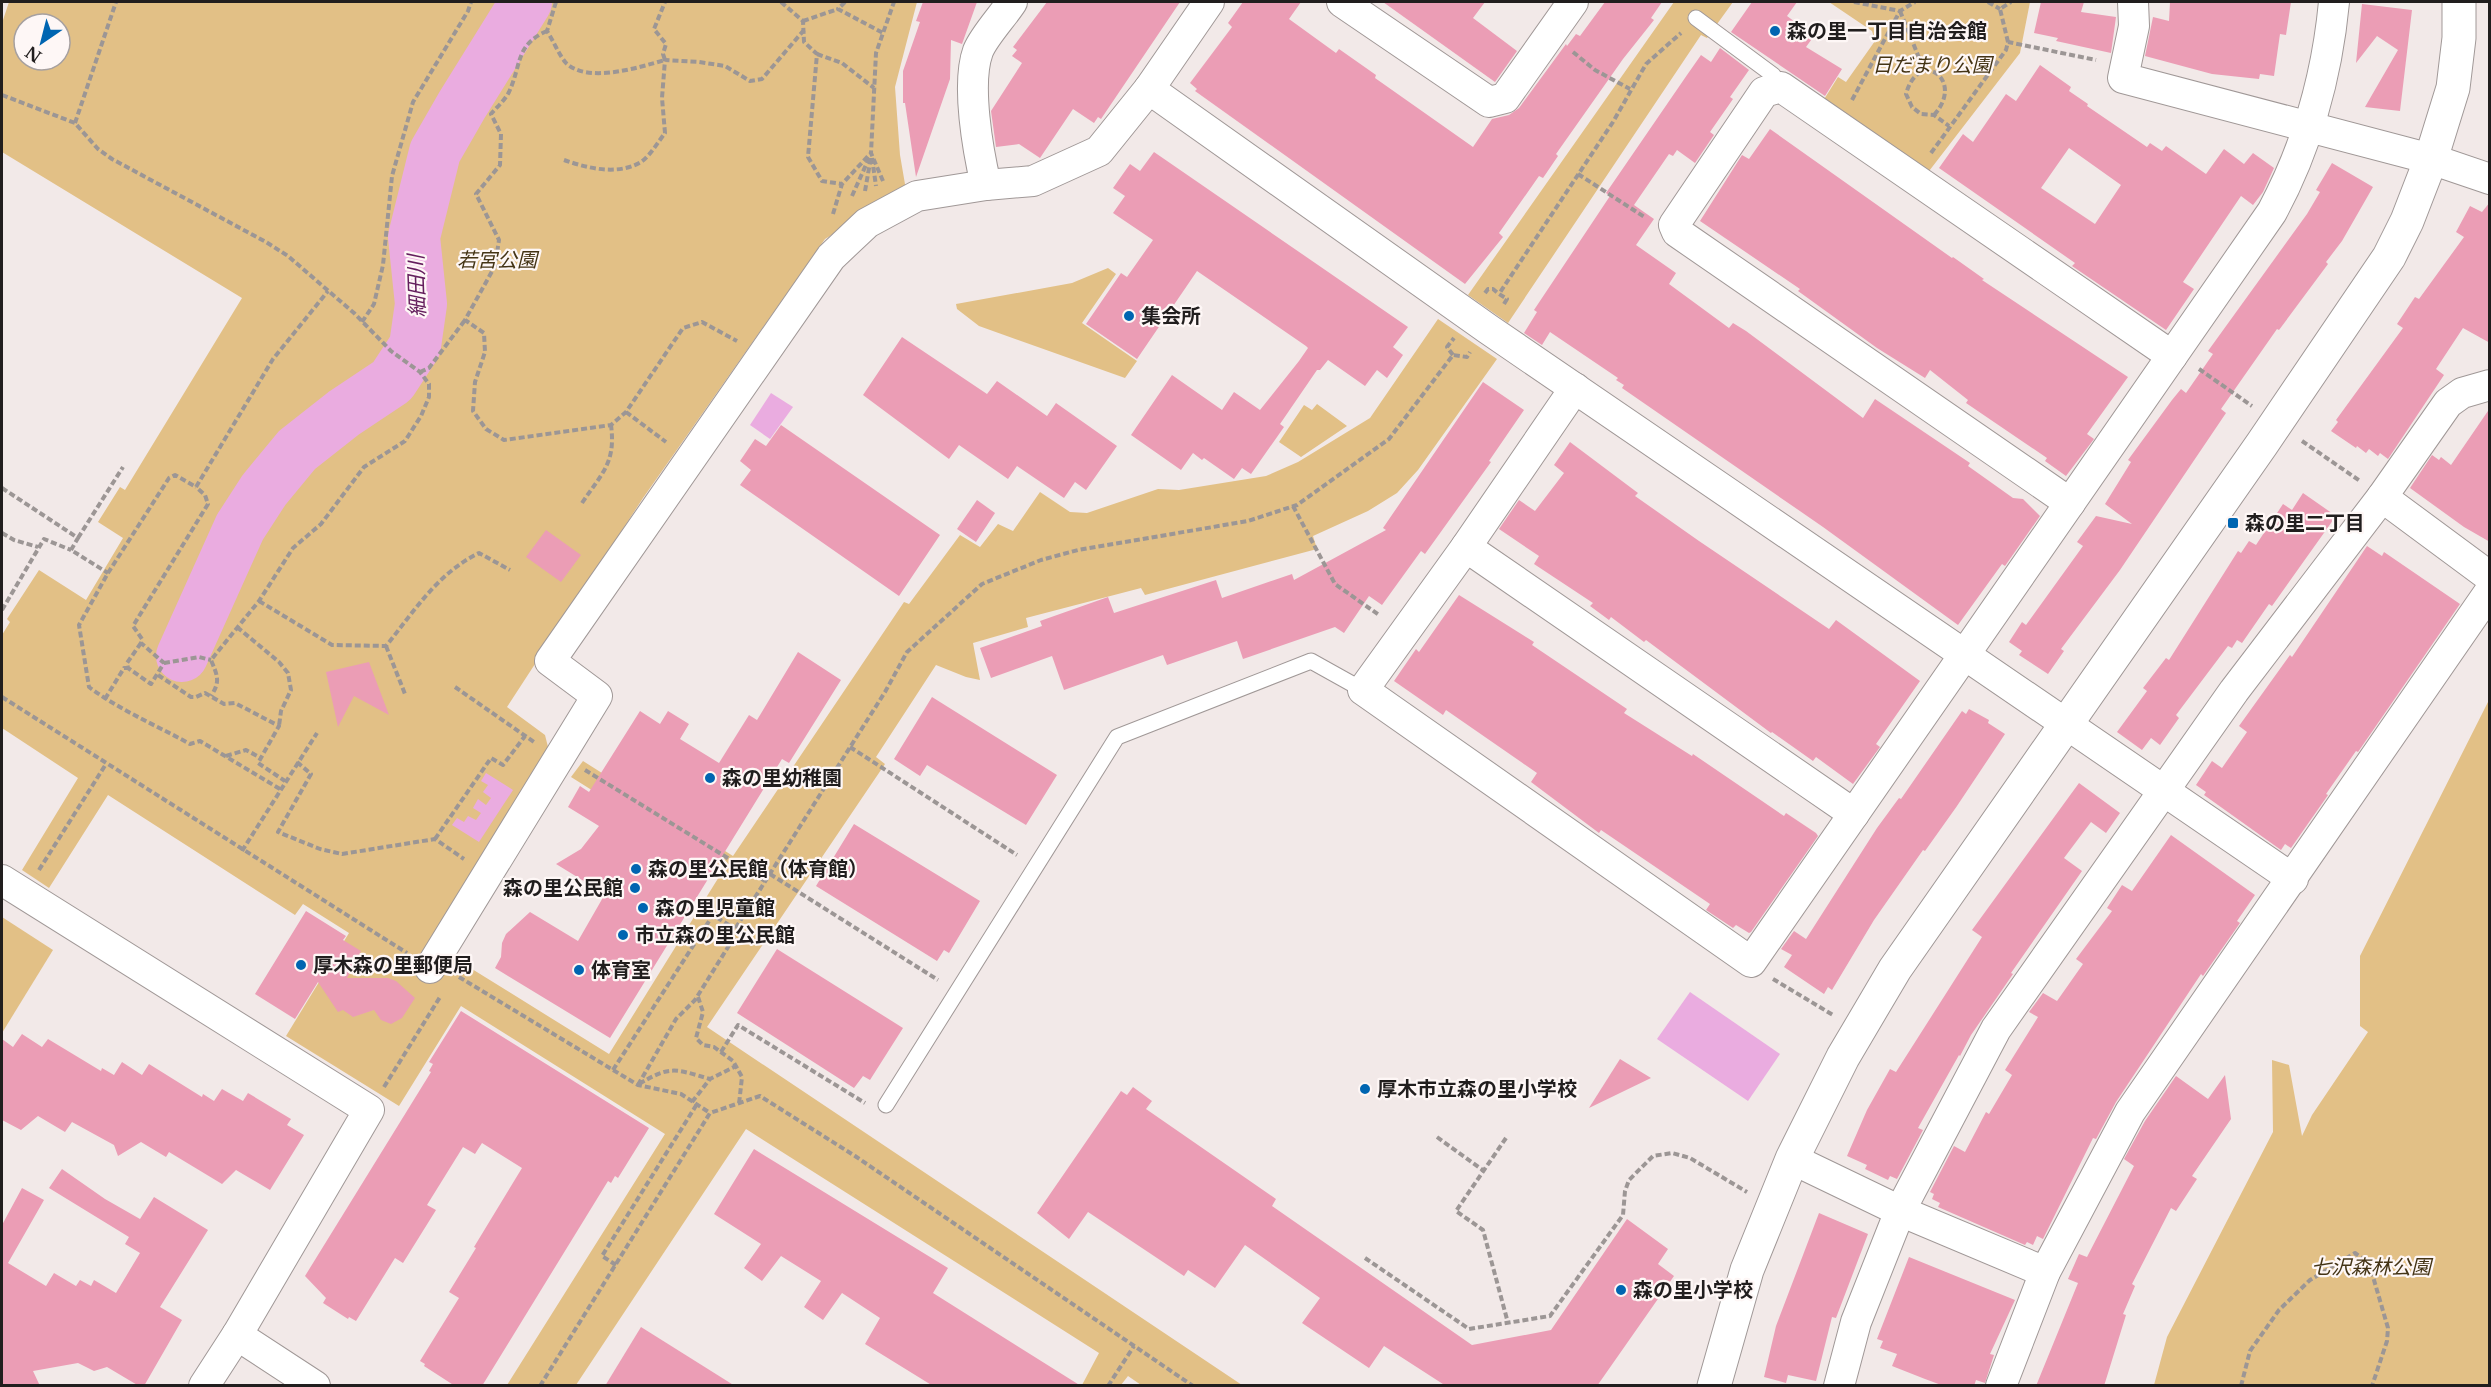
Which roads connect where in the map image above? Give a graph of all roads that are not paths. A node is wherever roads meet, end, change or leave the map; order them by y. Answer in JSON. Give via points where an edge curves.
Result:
{"nodes":[{"id":1,"x":1012,"y":2,"type":"edge"},
{"id":2,"x":1209,"y":2,"type":"edge"},
{"id":3,"x":1342,"y":2,"type":"edge"},
{"id":4,"x":1573,"y":2,"type":"edge"},
{"id":5,"x":2133,"y":2,"type":"edge"},
{"id":6,"x":2334,"y":2,"type":"edge"},
{"id":7,"x":2459,"y":2,"type":"edge"},
{"id":8,"x":1696,"y":18,"type":"road end"},
{"id":9,"x":1781,"y":87,"type":"junction"},
{"id":10,"x":1149,"y":89,"type":"junction"},
{"id":11,"x":2309,"y":127,"type":"junction"},
{"id":12,"x":2431,"y":159,"type":"junction"},
{"id":13,"x":2490,"y":179,"type":"edge"},
{"id":14,"x":986,"y":185,"type":"junction"},
{"id":15,"x":2173,"y":355,"type":"junction"},
{"id":16,"x":2490,"y":385,"type":"edge"},
{"id":17,"x":1575,"y":388,"type":"junction"},
{"id":18,"x":2382,"y":497,"type":"junction"},
{"id":19,"x":2070,"y":503,"type":"junction"},
{"id":20,"x":1466,"y":547,"type":"junction"},
{"id":21,"x":2490,"y":578,"type":"edge"},
{"id":22,"x":2490,"y":591,"type":"edge"},
{"id":23,"x":1966,"y":655,"type":"junction"},
{"id":24,"x":1363,"y":690,"type":"junction"},
{"id":25,"x":2067,"y":724,"type":"junction"},
{"id":26,"x":2162,"y":791,"type":"junction"},
{"id":27,"x":1854,"y":814,"type":"junction"},
{"id":28,"x":2293,"y":879,"type":"junction"},
{"id":29,"x":2,"y":880,"type":"edge"},
{"id":30,"x":440,"y":974,"type":"road end"},
{"id":31,"x":886,"y":1105,"type":"road end"},
{"id":32,"x":1792,"y":1159,"type":"junction"},
{"id":33,"x":1900,"y":1211,"type":"junction"},
{"id":34,"x":2045,"y":1272,"type":"junction"},
{"id":35,"x":237,"y":1335,"type":"junction"},
{"id":36,"x":204,"y":1386,"type":"edge"},
{"id":37,"x":315,"y":1386,"type":"edge"},
{"id":38,"x":1714,"y":1386,"type":"edge"},
{"id":39,"x":1839,"y":1386,"type":"edge"},
{"id":40,"x":2001,"y":1386,"type":"edge"}],
"edges":[{"from":1,"to":14,"type":"street","via":[[978,50],[973,75],[978,152]]},
{"from":2,"to":10,"type":"street"},
{"from":3,"to":4,"type":"street","via":[[1489,102],[1505,98]]},
{"from":5,"to":11,"type":"street","via":[[2134,26],[2123,78]]},
{"from":6,"to":11,"type":"street"},
{"from":7,"to":12,"type":"street","via":[[2453,88]]},
{"from":8,"to":9,"type":"lane","via":[[1773,75]]},
{"from":9,"to":15,"type":"street"},
{"from":9,"to":19,"type":"street","via":[[1764,92],[1674,225],[1677,232]]},
{"from":10,"to":14,"type":"street","via":[[1099,151],[1033,181]]},
{"from":10,"to":17,"type":"street"},
{"from":11,"to":12,"type":"street"},
{"from":11,"to":15,"type":"street","via":[[2272,212]]},
{"from":12,"to":13,"type":"street"},
{"from":12,"to":25,"type":"street","via":[[2389,257]]},
{"from":14,"to":30,"type":"street","via":[[917,196],[867,223],[835,253],[550,661],[597,696],[487,874]]},
{"from":15,"to":19,"type":"street"},
{"from":16,"to":18,"type":"street","via":[[2462,393],[2448,403]]},
{"from":17,"to":20,"type":"street"},
{"from":17,"to":23,"type":"street"},
{"from":18,"to":21,"type":"street"},
{"from":18,"to":26,"type":"street"},
{"from":19,"to":23,"type":"street"},
{"from":20,"to":24,"type":"street"},
{"from":20,"to":27,"type":"street"},
{"from":22,"to":28,"type":"street"},
{"from":23,"to":25,"type":"street"},
{"from":23,"to":27,"type":"street"},
{"from":24,"to":27,"type":"street","via":[[1751,962]]},
{"from":24,"to":31,"type":"lane","via":[[1311,661],[1117,736]]},
{"from":25,"to":26,"type":"street"},
{"from":25,"to":32,"type":"street","via":[[1895,969]]},
{"from":26,"to":28,"type":"street"},
{"from":26,"to":33,"type":"street","via":[[1996,1029]]},
{"from":28,"to":34,"type":"street","via":[[2130,1112]]},
{"from":29,"to":35,"type":"street","via":[[369,1110]]},
{"from":32,"to":33,"type":"street"},
{"from":32,"to":38,"type":"street","via":[[1747,1270]]},
{"from":33,"to":34,"type":"street"},
{"from":33,"to":39,"type":"street","via":[[1856,1322]]},
{"from":34,"to":40,"type":"street"},
{"from":35,"to":36,"type":"street"},
{"from":35,"to":37,"type":"street"}]}
